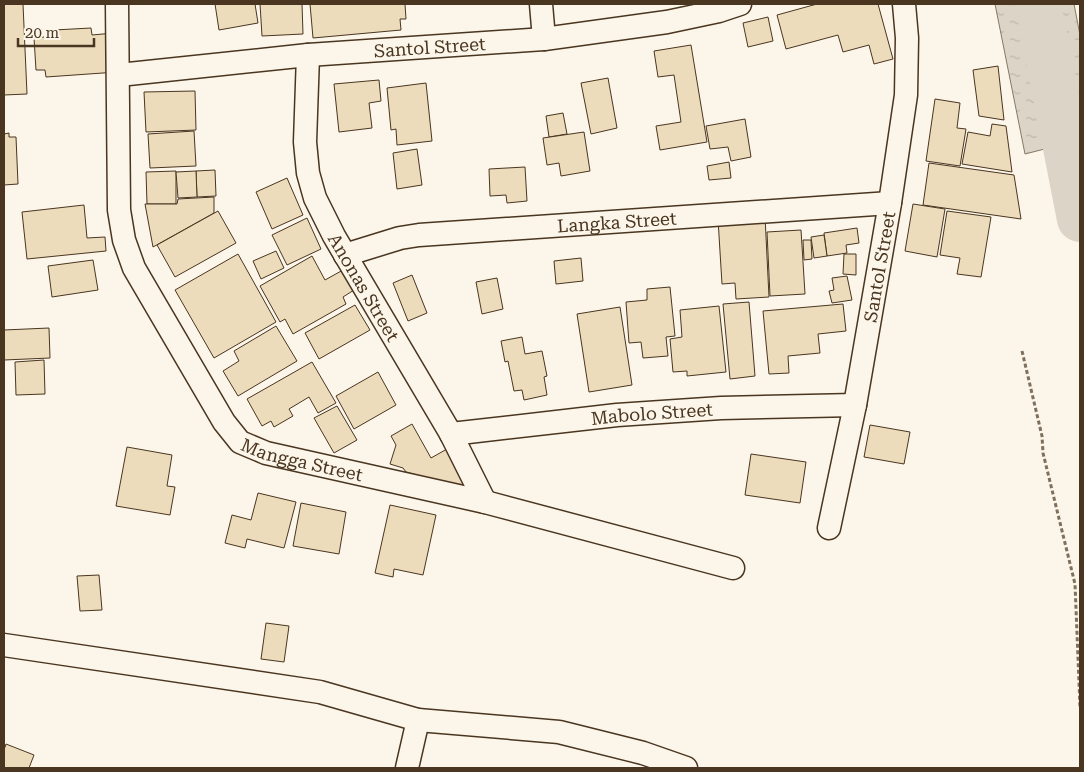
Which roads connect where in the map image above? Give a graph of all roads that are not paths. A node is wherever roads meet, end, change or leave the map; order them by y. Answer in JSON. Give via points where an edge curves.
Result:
{"nodes":[{"id":1,"x":117,"y":4,"type":"edge"},
{"id":2,"x":541,"y":4,"type":"edge"},
{"id":3,"x":740,"y":4,"type":"edge"},
{"id":4,"x":904,"y":4,"type":"edge"},
{"id":5,"x":544,"y":39,"type":"junction"},
{"id":6,"x":308,"y":55,"type":"junction"},
{"id":7,"x":119,"y":75,"type":"junction"},
{"id":8,"x":890,"y":203,"type":"junction"},
{"id":9,"x":345,"y":254,"type":"junction"},
{"id":10,"x":855,"y":405,"type":"junction"},
{"id":11,"x":451,"y":434,"type":"junction"},
{"id":12,"x":485,"y":502,"type":"junction"},
{"id":13,"x":829,"y":528,"type":"dead end"},
{"id":14,"x":733,"y":568,"type":"dead end"},
{"id":15,"x":4,"y":645,"type":"edge"},
{"id":16,"x":418,"y":720,"type":"junction"},
{"id":17,"x":407,"y":768,"type":"edge"},
{"id":18,"x":686,"y":768,"type":"edge"}],
"edges":[{"from":1,"to":7,"type":"street","name":"Mangga Street"},
{"from":2,"to":5,"type":"street"},
{"from":3,"to":5,"type":"street","name":"Santol Street","via":[[667,22]]},
{"from":4,"to":8,"type":"street","name":"Santol Street","via":[[906,95]]},
{"from":5,"to":6,"type":"street","name":"Santol Street"},
{"from":6,"to":7,"type":"street","name":"Santol Street"},
{"from":6,"to":9,"type":"street","name":"Anonas Street","via":[[305,142],[308,173],[325,220]]},
{"from":7,"to":12,"type":"street","name":"Mangga Street","via":[[119,210],[124,240],[134,268],[224,422],[240,442],[266,452]]},
{"from":8,"to":9,"type":"street","name":"Langka Street","via":[[419,235]]},
{"from":8,"to":10,"type":"street","name":"Santol Street"},
{"from":9,"to":11,"type":"street","name":"Anonas Street"},
{"from":10,"to":11,"type":"street","name":"Mabolo Street","via":[[721,408],[617,415]]},
{"from":10,"to":13,"type":"street","name":"Santol Street"},
{"from":11,"to":12,"type":"street","name":"Anonas Street"},
{"from":12,"to":14,"type":"street","name":"Mangga Street"},
{"from":15,"to":16,"type":"street","via":[[320,692]]},
{"from":16,"to":17,"type":"street"},
{"from":16,"to":18,"type":"street","via":[[559,732],[643,753]]}]}
